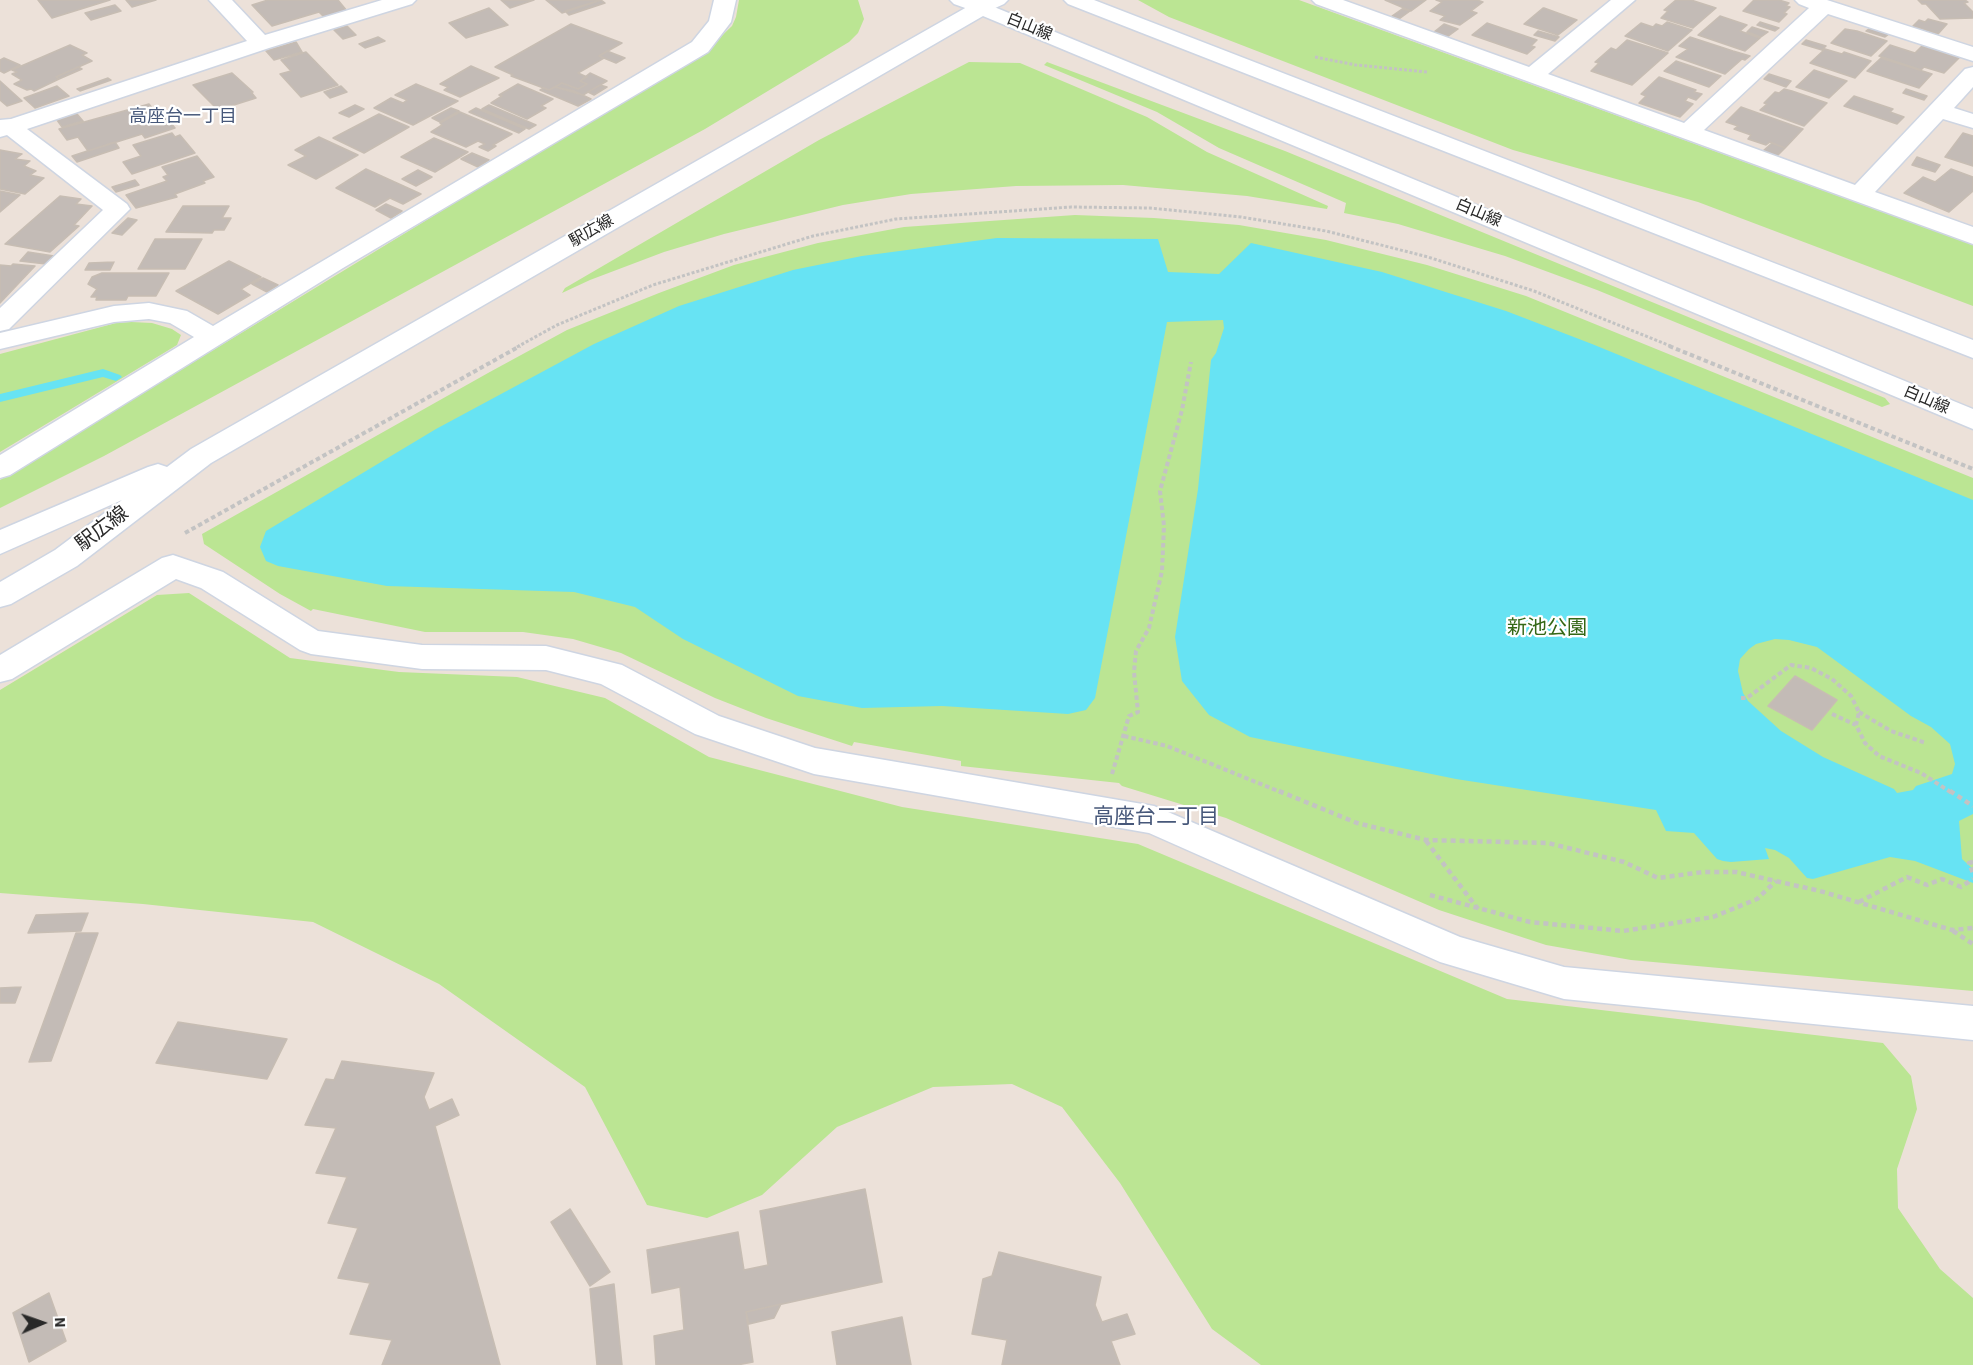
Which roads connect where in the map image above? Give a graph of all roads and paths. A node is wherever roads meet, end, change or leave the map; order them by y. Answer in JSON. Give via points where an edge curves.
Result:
{"nodes":[{"id":1,"x":220,"y":0,"type":"edge"},
{"id":2,"x":405,"y":0,"type":"edge"},
{"id":3,"x":725,"y":0,"type":"edge"},
{"id":4,"x":1075,"y":0,"type":"edge"},
{"id":5,"x":1323,"y":0,"type":"edge"},
{"id":6,"x":1624,"y":0,"type":"edge"},
{"id":7,"x":980,"y":3,"type":"edge"},
{"id":8,"x":1815,"y":3,"type":"edge"},
{"id":9,"x":261,"y":44,"type":"junction"},
{"id":10,"x":1973,"y":54,"type":"edge"},
{"id":11,"x":1307,"y":56,"type":"dead end"},
{"id":12,"x":1435,"y":73,"type":"dead end"},
{"id":13,"x":1973,"y":74,"type":"edge"},
{"id":14,"x":1532,"y":76,"type":"junction"},
{"id":15,"x":1940,"y":111,"type":"junction"},
{"id":16,"x":1973,"y":121,"type":"edge"},
{"id":17,"x":4,"y":128,"type":"edge"},
{"id":18,"x":1687,"y":133,"type":"junction"},
{"id":19,"x":1859,"y":195,"type":"junction"},
{"id":20,"x":1973,"y":236,"type":"edge"},
{"id":21,"x":0,"y":323,"type":"edge"},
{"id":22,"x":213,"y":338,"type":"junction"},
{"id":23,"x":0,"y":341,"type":"edge"},
{"id":24,"x":1973,"y":350,"type":"edge"},
{"id":25,"x":1191,"y":362,"type":"dead end"},
{"id":26,"x":1973,"y":420,"type":"edge"},
{"id":27,"x":201,"y":456,"type":"junction"},
{"id":28,"x":0,"y":468,"type":"edge"},
{"id":29,"x":1973,"y":469,"type":"edge"},
{"id":30,"x":182,"y":535,"type":"dead end"},
{"id":31,"x":0,"y":543,"type":"edge"},
{"id":32,"x":0,"y":596,"type":"edge"},
{"id":33,"x":0,"y":670,"type":"edge"},
{"id":34,"x":1741,"y":698,"type":"dead end"},
{"id":35,"x":1859,"y":712,"type":"junction"},
{"id":36,"x":1832,"y":714,"type":"dead end"},
{"id":37,"x":1856,"y":725,"type":"junction"},
{"id":38,"x":1124,"y":736,"type":"junction"},
{"id":39,"x":1926,"y":743,"type":"dead end"},
{"id":40,"x":1111,"y":778,"type":"dead end"},
{"id":41,"x":1973,"y":806,"type":"edge"},
{"id":42,"x":1426,"y":840,"type":"junction"},
{"id":43,"x":1973,"y":862,"type":"edge"},
{"id":44,"x":1973,"y":873,"type":"edge"},
{"id":45,"x":1973,"y":879,"type":"edge"},
{"id":46,"x":1777,"y":880,"type":"junction"},
{"id":47,"x":1425,"y":894,"type":"dead end"},
{"id":48,"x":1858,"y":902,"type":"junction"},
{"id":49,"x":1478,"y":909,"type":"junction"},
{"id":50,"x":1973,"y":928,"type":"edge"},
{"id":51,"x":1952,"y":930,"type":"junction"},
{"id":52,"x":1973,"y":944,"type":"edge"},
{"id":53,"x":1973,"y":1023,"type":"edge"}],
"edges":[{"from":1,"to":9,"type":"street"},
{"from":2,"to":9,"type":"street"},
{"from":3,"to":22,"type":"street","via":[[720,22],[700,47]]},
{"from":4,"to":24,"type":"street"},
{"from":5,"to":14,"type":"street"},
{"from":6,"to":14,"type":"street"},
{"from":7,"to":26,"type":"street","name":"白山線"},
{"from":7,"to":27,"type":"street","name":"駅広線"},
{"from":8,"to":10,"type":"street"},
{"from":8,"to":18,"type":"street"},
{"from":9,"to":17,"type":"street"},
{"from":11,"to":12,"type":"path"},
{"from":13,"to":15,"type":"street"},
{"from":14,"to":18,"type":"street"},
{"from":15,"to":16,"type":"street"},
{"from":15,"to":19,"type":"street"},
{"from":17,"to":21,"type":"street","via":[[118,209]]},
{"from":18,"to":19,"type":"street"},
{"from":19,"to":20,"type":"street"},
{"from":22,"to":23,"type":"street","via":[[178,317],[149,311],[114,314]]},
{"from":22,"to":28,"type":"street"},
{"from":25,"to":38,"type":"path","via":[[1160,491],[1164,526],[1162,571],[1149,627],[1136,651],[1138,711],[1129,716]]},
{"from":27,"to":31,"type":"street","name":"駅広線"},
{"from":27,"to":32,"type":"street","name":"駅広線","via":[[66,558]]},
{"from":29,"to":30,"type":"path","via":[[1534,291],[1428,257],[1326,231],[1241,217],[1150,208],[1071,207],[896,219],[813,236],[653,285],[557,325]]},
{"from":33,"to":53,"type":"street","via":[[173,566],[212,580],[311,642],[422,657],[546,658],[610,674],[707,725],[814,761],[1154,820],[1453,951],[1563,983]]},
{"from":34,"to":35,"type":"path","via":[[1747,698],[1791,665],[1811,668],[1832,679],[1851,696]]},
{"from":35,"to":37,"type":"path"},
{"from":35,"to":39,"type":"path","via":[[1891,731]]},
{"from":36,"to":37,"type":"path"},
{"from":37,"to":41,"type":"path","via":[[1865,743],[1879,756],[1921,773]]},
{"from":38,"to":40,"type":"path"},
{"from":38,"to":42,"type":"path","via":[[1167,746],[1357,823]]},
{"from":42,"to":46,"type":"path","via":[[1548,843],[1624,862],[1658,878],[1736,872]]},
{"from":42,"to":49,"type":"path"},
{"from":43,"to":44,"type":"path","via":[[1969,864]]},
{"from":45,"to":48,"type":"path","via":[[1961,887],[1942,879],[1928,885],[1906,877]]},
{"from":46,"to":48,"type":"path"},
{"from":46,"to":49,"type":"path","via":[[1757,899],[1713,916],[1623,931],[1530,922]]},
{"from":47,"to":49,"type":"path"},
{"from":48,"to":51,"type":"path"},
{"from":50,"to":51,"type":"path"},
{"from":51,"to":52,"type":"path"}]}
